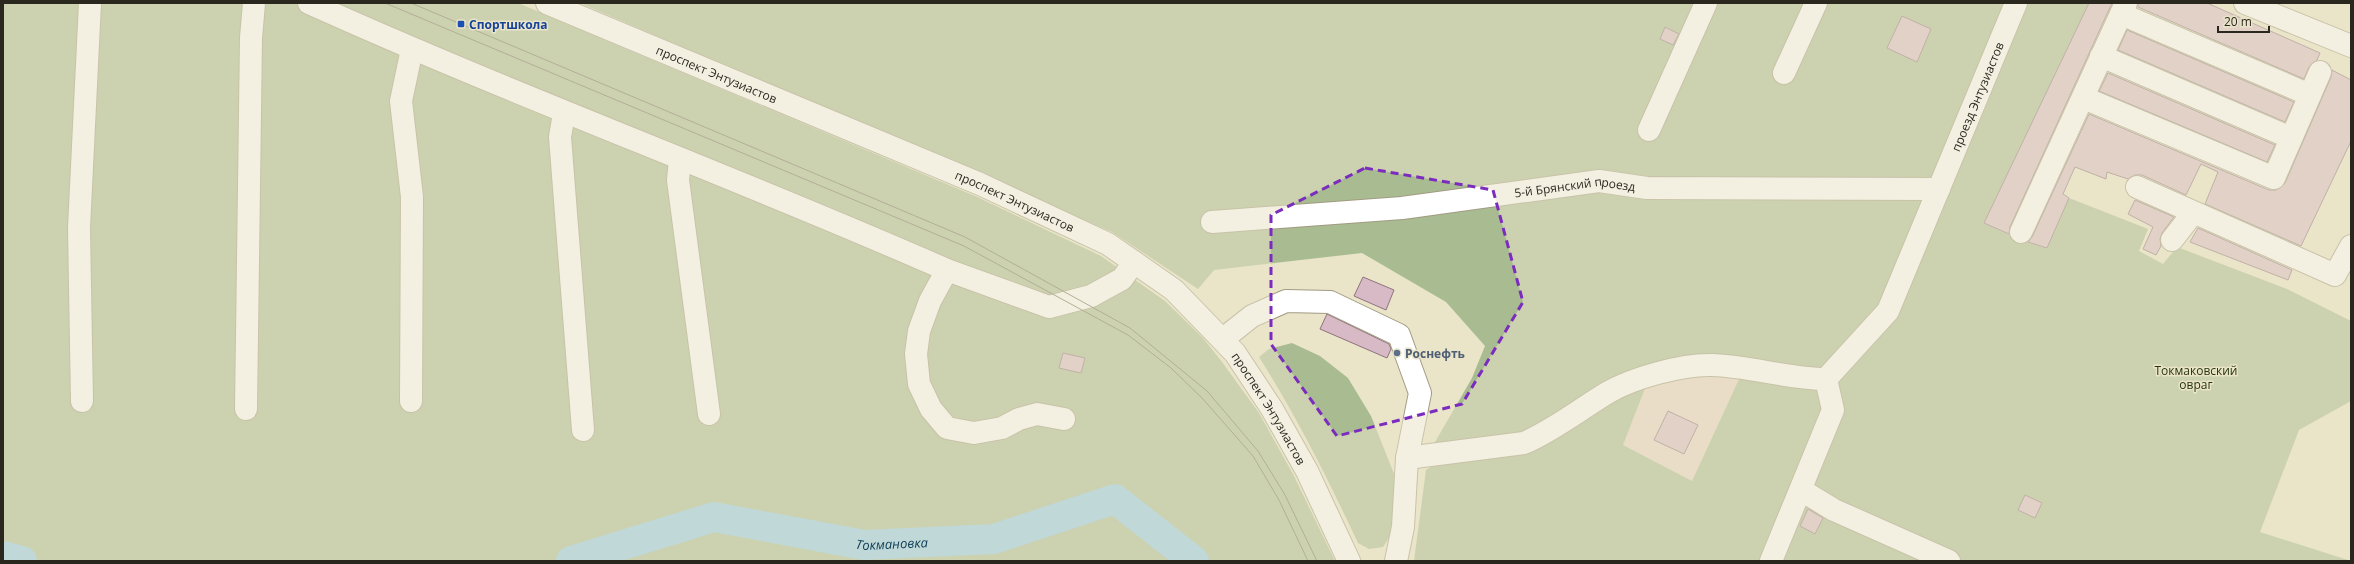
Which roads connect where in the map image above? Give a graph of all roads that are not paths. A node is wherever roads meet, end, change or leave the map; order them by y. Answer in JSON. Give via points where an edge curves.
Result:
{"nodes":[{"id":1,"x":90,"y":3,"type":"edge"},
{"id":2,"x":254,"y":3,"type":"edge"},
{"id":3,"x":309,"y":3,"type":"edge"},
{"id":4,"x":547,"y":3,"type":"edge"},
{"id":5,"x":1706,"y":3,"type":"edge"},
{"id":6,"x":1816,"y":3,"type":"edge"},
{"id":7,"x":2016,"y":3,"type":"edge"},
{"id":8,"x":2245,"y":3,"type":"edge"},
{"id":9,"x":2124,"y":8,"type":"edge"},
{"id":10,"x":2351,"y":46,"type":"edge"},
{"id":11,"x":412,"y":49,"type":"junction"},
{"id":12,"x":2101,"y":56,"type":"junction"},
{"id":13,"x":2320,"y":72,"type":"dead end"},
{"id":14,"x":1784,"y":73,"type":"dead end"},
{"id":15,"x":2310,"y":95,"type":"junction"},
{"id":16,"x":2084,"y":98,"type":"junction"},
{"id":17,"x":564,"y":113,"type":"junction"},
{"id":18,"x":1649,"y":130,"type":"dead end"},
{"id":19,"x":2291,"y":138,"type":"junction"},
{"id":20,"x":680,"y":158,"type":"junction"},
{"id":21,"x":2138,"y":187,"type":"dead end"},
{"id":22,"x":1939,"y":189,"type":"junction"},
{"id":23,"x":2193,"y":213,"type":"junction"},
{"id":24,"x":1212,"y":222,"type":"dead end"},
{"id":25,"x":2021,"y":232,"type":"dead end"},
{"id":26,"x":2172,"y":240,"type":"dead end"},
{"id":27,"x":2351,"y":246,"type":"edge"},
{"id":28,"x":1134,"y":262,"type":"junction"},
{"id":29,"x":948,"y":270,"type":"junction"},
{"id":30,"x":1223,"y":339,"type":"junction"},
{"id":31,"x":1826,"y":379,"type":"junction"},
{"id":32,"x":411,"y":401,"type":"dead end"},
{"id":33,"x":82,"y":402,"type":"dead end"},
{"id":34,"x":246,"y":409,"type":"dead end"},
{"id":35,"x":709,"y":414,"type":"dead end"},
{"id":36,"x":1064,"y":419,"type":"dead end"},
{"id":37,"x":583,"y":430,"type":"dead end"},
{"id":38,"x":1407,"y":458,"type":"junction"},
{"id":39,"x":1801,"y":490,"type":"junction"},
{"id":40,"x":1349,"y":561,"type":"edge"},
{"id":41,"x":1396,"y":561,"type":"edge"},
{"id":42,"x":1771,"y":561,"type":"edge"},
{"id":43,"x":1949,"y":561,"type":"edge"}],
"edges":[{"from":1,"to":33,"type":"street","via":[[80,228]]},
{"from":2,"to":34,"type":"street","via":[[251,38]]},
{"from":3,"to":11,"type":"street"},
{"from":4,"to":28,"type":"street","name":"проспект Энтузиастов","via":[[980,184],[1108,244]]},
{"from":5,"to":18,"type":"street"},
{"from":6,"to":14,"type":"street"},
{"from":7,"to":22,"type":"street","name":"проезд Энтузиастов"},
{"from":8,"to":10,"type":"street"},
{"from":9,"to":12,"type":"street"},
{"from":9,"to":15,"type":"street"},
{"from":11,"to":17,"type":"street"},
{"from":11,"to":32,"type":"street","via":[[401,100],[412,197]]},
{"from":12,"to":16,"type":"street"},
{"from":12,"to":19,"type":"street"},
{"from":13,"to":15,"type":"street"},
{"from":15,"to":19,"type":"street"},
{"from":16,"to":19,"type":"street","via":[[2274,178]]},
{"from":16,"to":25,"type":"street"},
{"from":17,"to":20,"type":"street"},
{"from":17,"to":37,"type":"street","via":[[560,137]]},
{"from":20,"to":29,"type":"street","via":[[813,211]]},
{"from":20,"to":35,"type":"street","via":[[678,180]]},
{"from":21,"to":23,"type":"street"},
{"from":22,"to":24,"type":"street","name":"5-й Брянский проезд","via":[[1647,188],[1599,181],[1402,208]]},
{"from":22,"to":31,"type":"street","name":"проезд Энтузиастов","via":[[1888,311]]},
{"from":23,"to":26,"type":"street"},
{"from":23,"to":27,"type":"street","via":[[2335,275]]},
{"from":28,"to":29,"type":"street","via":[[1122,279],[1091,296],[1049,307]]},
{"from":28,"to":30,"type":"street","name":"проспект Энтузиастов","via":[[1174,290]]},
{"from":29,"to":36,"type":"street","via":[[930,301],[919,331],[916,354],[919,384],[931,409],[947,428],[974,433],[1002,428],[1036,414]]},
{"from":30,"to":38,"type":"street","via":[[1252,316],[1286,301],[1330,302],[1399,335],[1420,393]]},
{"from":30,"to":40,"type":"street","name":"проспект Энтузиастов","via":[[1272,409],[1307,471]]},
{"from":31,"to":38,"type":"street","via":[[1711,365],[1668,369],[1609,392],[1540,436],[1524,443]]},
{"from":31,"to":39,"type":"street","via":[[1833,410]]},
{"from":38,"to":41,"type":"street","via":[[1403,527]]},
{"from":39,"to":42,"type":"street"},
{"from":39,"to":43,"type":"street","via":[[1834,510]]}]}
